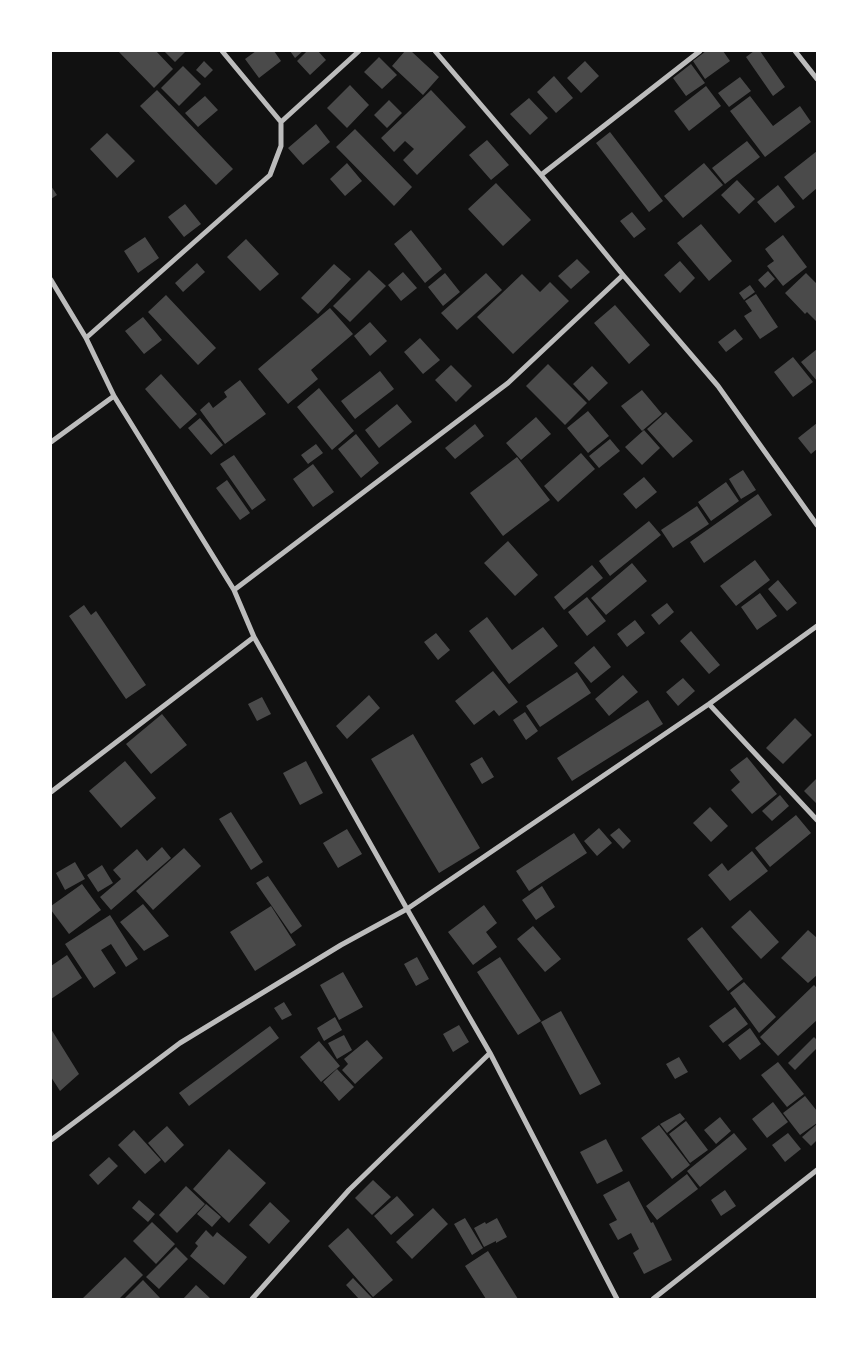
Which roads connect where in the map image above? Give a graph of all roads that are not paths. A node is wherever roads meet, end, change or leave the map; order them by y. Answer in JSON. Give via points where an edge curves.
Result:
{"nodes":[{"id":1,"x":222,"y":51,"type":"edge"},
{"id":2,"x":359,"y":51,"type":"edge"},
{"id":3,"x":436,"y":51,"type":"edge"},
{"id":4,"x":700,"y":51,"type":"edge"},
{"id":5,"x":795,"y":51,"type":"edge"},
{"id":6,"x":817,"y":79,"type":"edge"},
{"id":7,"x":281,"y":122,"type":"junction"},
{"id":8,"x":541,"y":174,"type":"junction"},
{"id":9,"x":623,"y":275,"type":"junction"},
{"id":10,"x":51,"y":280,"type":"edge"},
{"id":11,"x":86,"y":338,"type":"junction"},
{"id":12,"x":114,"y":396,"type":"junction"},
{"id":13,"x":51,"y":442,"type":"edge"},
{"id":14,"x":817,"y":525,"type":"edge"},
{"id":15,"x":234,"y":590,"type":"junction"},
{"id":16,"x":817,"y":626,"type":"edge"},
{"id":17,"x":254,"y":638,"type":"junction"},
{"id":18,"x":709,"y":704,"type":"junction"},
{"id":19,"x":51,"y":792,"type":"edge"},
{"id":20,"x":817,"y":820,"type":"edge"},
{"id":21,"x":407,"y":909,"type":"junction"},
{"id":22,"x":490,"y":1053,"type":"junction"},
{"id":23,"x":51,"y":1140,"type":"edge"},
{"id":24,"x":817,"y":1170,"type":"edge"},
{"id":25,"x":252,"y":1299,"type":"edge"},
{"id":26,"x":618,"y":1299,"type":"edge"},
{"id":27,"x":653,"y":1299,"type":"edge"}],
"edges":[{"from":1,"to":7,"type":"street"},
{"from":2,"to":7,"type":"street"},
{"from":3,"to":8,"type":"street"},
{"from":4,"to":8,"type":"street"},
{"from":5,"to":6,"type":"street"},
{"from":7,"to":11,"type":"street","via":[[281,146],[270,175]]},
{"from":8,"to":9,"type":"street"},
{"from":9,"to":14,"type":"street","via":[[718,386]]},
{"from":9,"to":15,"type":"street","via":[[508,383]]},
{"from":10,"to":11,"type":"street"},
{"from":11,"to":12,"type":"street"},
{"from":12,"to":13,"type":"street"},
{"from":12,"to":15,"type":"street"},
{"from":15,"to":17,"type":"street"},
{"from":16,"to":18,"type":"street"},
{"from":17,"to":19,"type":"street"},
{"from":17,"to":21,"type":"street"},
{"from":18,"to":20,"type":"street"},
{"from":18,"to":21,"type":"street"},
{"from":21,"to":22,"type":"street"},
{"from":21,"to":23,"type":"street","via":[[341,945],[180,1043]]},
{"from":22,"to":25,"type":"street","via":[[349,1190]]},
{"from":22,"to":26,"type":"street"},
{"from":24,"to":27,"type":"street"}]}
